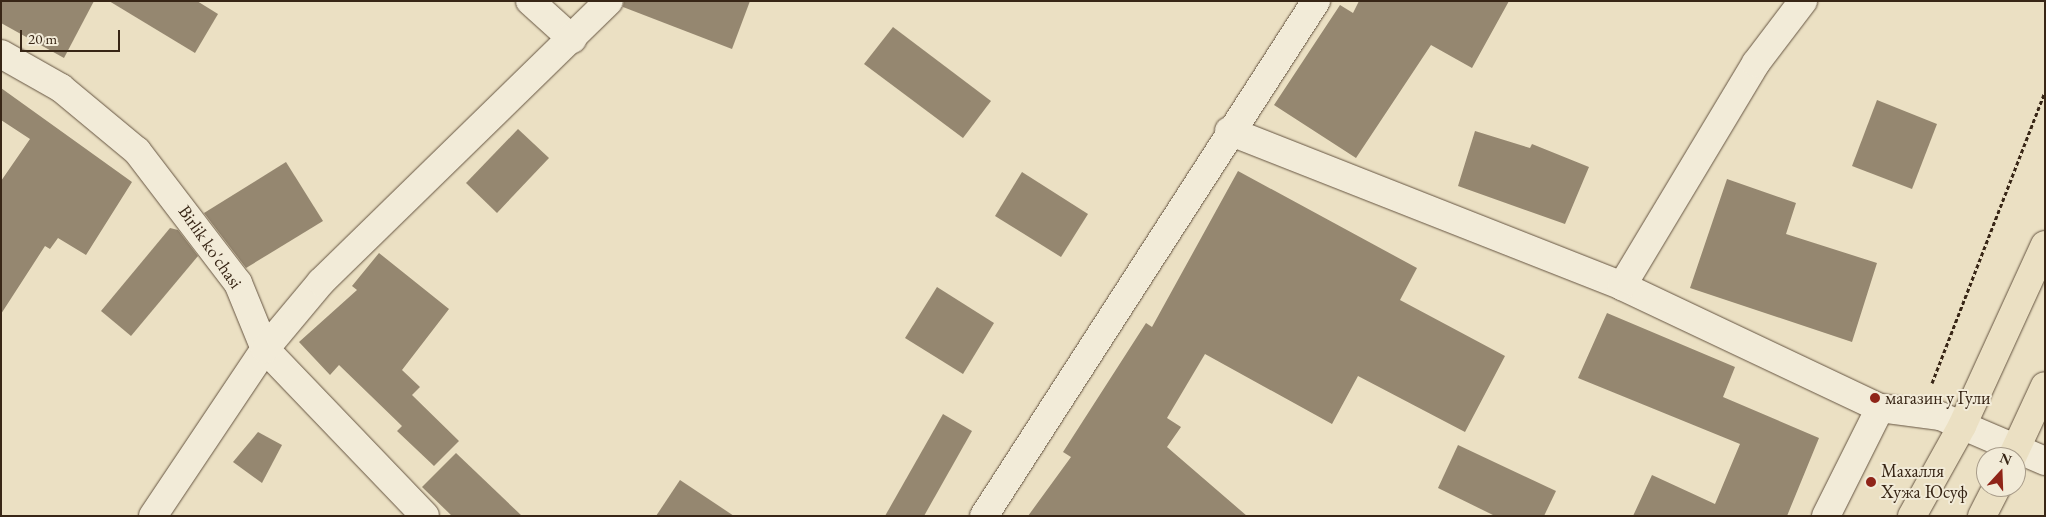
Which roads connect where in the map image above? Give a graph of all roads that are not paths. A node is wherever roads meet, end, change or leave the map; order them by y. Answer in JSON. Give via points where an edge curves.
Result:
{"nodes":[{"id":1,"x":530,"y":1,"type":"edge"},
{"id":2,"x":610,"y":1,"type":"edge"},
{"id":3,"x":1316,"y":1,"type":"edge"},
{"id":4,"x":1802,"y":1,"type":"edge"},
{"id":5,"x":572,"y":39,"type":"junction"},
{"id":6,"x":1,"y":54,"type":"edge"},
{"id":7,"x":1229,"y":131,"type":"junction"},
{"id":8,"x":2045,"y":245,"type":"edge"},
{"id":9,"x":1622,"y":286,"type":"junction"},
{"id":10,"x":265,"y":349,"type":"junction"},
{"id":11,"x":2045,"y":386,"type":"edge"},
{"id":12,"x":1880,"y":408,"type":"junction"},
{"id":13,"x":1962,"y":426,"type":"junction"},
{"id":14,"x":2001,"y":447,"type":"edge"},
{"id":15,"x":2017,"y":447,"type":"edge"},
{"id":16,"x":2026,"y":457,"type":"edge"},
{"id":17,"x":2045,"y":461,"type":"edge"},
{"id":18,"x":1992,"y":497,"type":"edge"},
{"id":19,"x":152,"y":516,"type":"edge"},
{"id":20,"x":425,"y":516,"type":"edge"},
{"id":21,"x":984,"y":516,"type":"edge"},
{"id":22,"x":1826,"y":516,"type":"edge"},
{"id":23,"x":1912,"y":516,"type":"edge"},
{"id":24,"x":1982,"y":516,"type":"edge"}],
"edges":[{"from":1,"to":5,"type":"street"},
{"from":2,"to":5,"type":"street"},
{"from":3,"to":7,"type":"street"},
{"from":4,"to":9,"type":"street","via":[[1756,63]]},
{"from":5,"to":10,"type":"street","via":[[321,282]]},
{"from":6,"to":10,"type":"street","name":"Birlik ko'chasi","via":[[61,88],[137,152],[238,283]]},
{"from":7,"to":9,"type":"street"},
{"from":7,"to":21,"type":"street"},
{"from":8,"to":13,"type":"main road"},
{"from":9,"to":12,"type":"street"},
{"from":10,"to":19,"type":"street"},
{"from":10,"to":20,"type":"street","name":"Birlik ko'chasi"},
{"from":11,"to":15,"type":"main road"},
{"from":12,"to":13,"type":"street","via":[[1940,416]]},
{"from":12,"to":22,"type":"street"},
{"from":13,"to":14,"type":"street"},
{"from":13,"to":23,"type":"main road"},
{"from":16,"to":17,"type":"street"},
{"from":18,"to":24,"type":"main road"}]}
